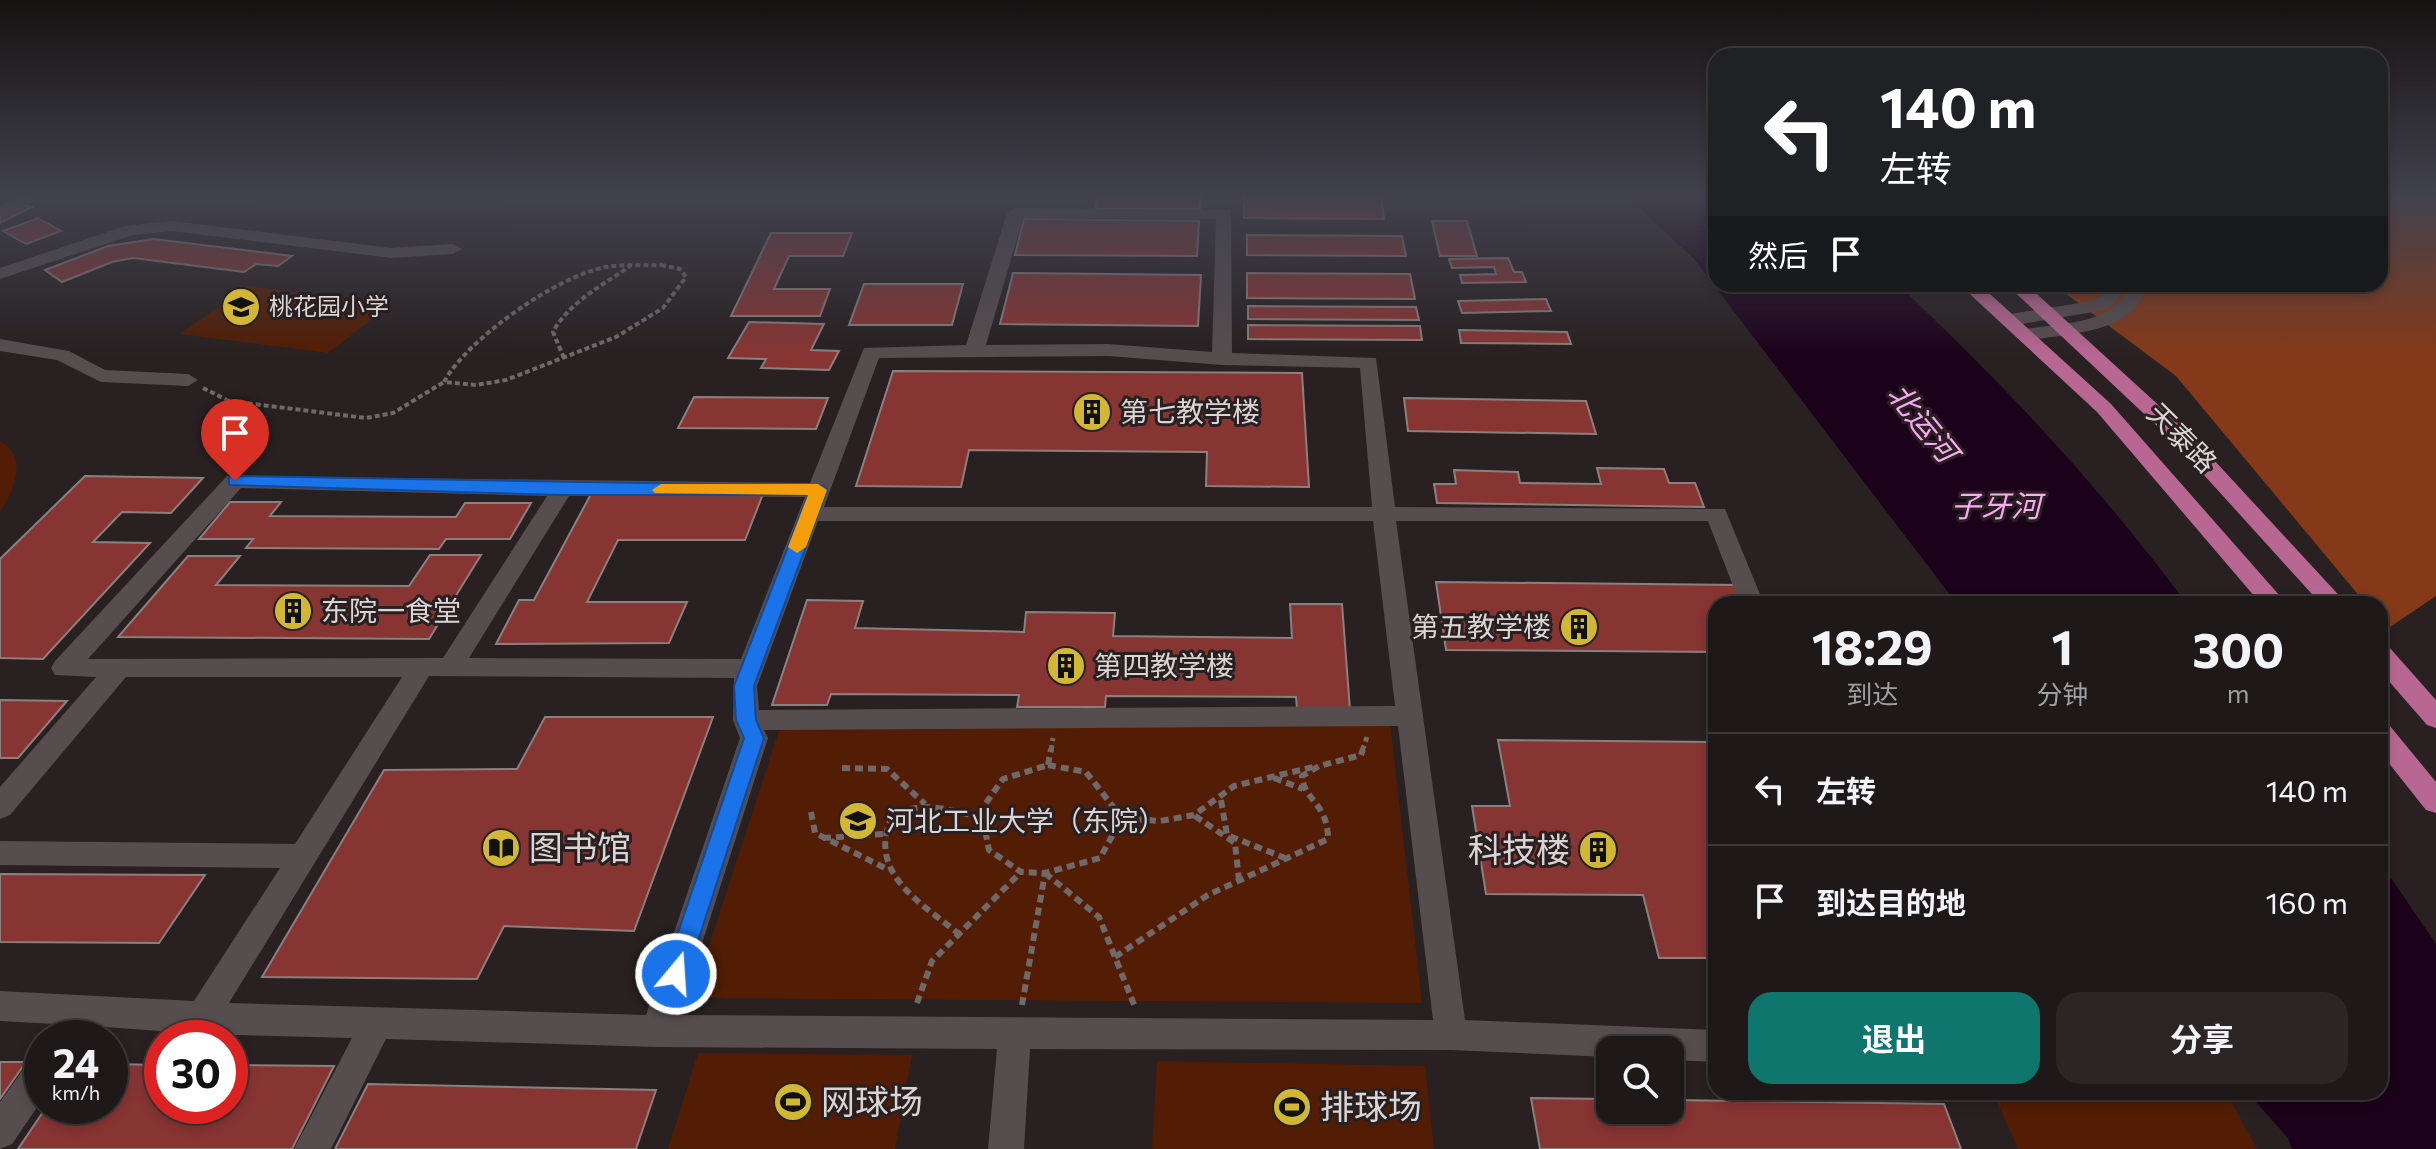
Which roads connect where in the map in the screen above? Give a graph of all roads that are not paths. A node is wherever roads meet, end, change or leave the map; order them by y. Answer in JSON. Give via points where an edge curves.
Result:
{"nodes":[{"id":1,"x":76,"y":249,"type":"edge"},
{"id":2,"x":355,"y":249,"type":"edge"},
{"id":3,"x":453,"y":249,"type":"dead end"},
{"id":4,"x":1005,"y":249,"type":"edge"},
{"id":5,"x":1224,"y":249,"type":"edge"},
{"id":6,"x":0,"y":274,"type":"edge"},
{"id":7,"x":1977,"y":292,"type":"edge"},
{"id":8,"x":2025,"y":292,"type":"edge"},
{"id":9,"x":2112,"y":292,"type":"edge"},
{"id":10,"x":2136,"y":292,"type":"edge"},
{"id":11,"x":2010,"y":320,"type":"junction"},
{"id":12,"x":2061,"y":322,"type":"junction"},
{"id":13,"x":2027,"y":335,"type":"junction"},
{"id":14,"x":0,"y":345,"type":"edge"},
{"id":15,"x":974,"y":351,"type":"junction"},
{"id":16,"x":1222,"y":359,"type":"junction"},
{"id":17,"x":188,"y":380,"type":"road end"},
{"id":18,"x":562,"y":489,"type":"junction"},
{"id":19,"x":818,"y":490,"type":"junction"},
{"id":20,"x":809,"y":514,"type":"junction"},
{"id":21,"x":1384,"y":515,"type":"junction"},
{"id":22,"x":1749,"y":596,"type":"edge"},
{"id":23,"x":2268,"y":596,"type":"edge"},
{"id":24,"x":2328,"y":596,"type":"edge"},
{"id":25,"x":2388,"y":663,"type":"edge"},
{"id":26,"x":422,"y":667,"type":"junction"},
{"id":27,"x":450,"y":667,"type":"junction"},
{"id":28,"x":119,"y":668,"type":"junction"},
{"id":29,"x":750,"y":669,"type":"junction"},
{"id":30,"x":1409,"y":716,"type":"junction"},
{"id":31,"x":2436,"y":718,"type":"edge"},
{"id":32,"x":746,"y":720,"type":"junction"},
{"id":33,"x":2388,"y":743,"type":"edge"},
{"id":34,"x":2436,"y":802,"type":"edge"},
{"id":35,"x":0,"y":807,"type":"edge"},
{"id":36,"x":0,"y":853,"type":"edge"},
{"id":37,"x":303,"y":856,"type":"junction"},
{"id":38,"x":0,"y":1006,"type":"edge"},
{"id":39,"x":83,"y":1011,"type":"junction"},
{"id":40,"x":201,"y":1019,"type":"junction"},
{"id":41,"x":77,"y":1020,"type":"edge"},
{"id":42,"x":377,"y":1024,"type":"junction"},
{"id":43,"x":657,"y":1032,"type":"junction"},
{"id":44,"x":1015,"y":1034,"type":"junction"},
{"id":45,"x":1451,"y":1035,"type":"junction"},
{"id":46,"x":1708,"y":1046,"type":"edge"},
{"id":47,"x":24,"y":1097,"type":"edge"},
{"id":48,"x":0,"y":1132,"type":"edge"},
{"id":49,"x":312,"y":1149,"type":"edge"},
{"id":50,"x":1006,"y":1149,"type":"edge"}],
"edges":[{"from":1,"to":6,"type":"street"},
{"from":2,"to":3,"type":"street","via":[[391,253]]},
{"from":4,"to":15,"type":"street"},
{"from":5,"to":16,"type":"street"},
{"from":7,"to":11,"type":"main road","name":"天泰路"},
{"from":8,"to":12,"type":"main road","name":"天泰路"},
{"from":9,"to":12,"type":"street","via":[[2098,306]]},
{"from":10,"to":12,"type":"street","via":[[2125,311],[2112,319]]},
{"from":11,"to":12,"type":"street"},
{"from":11,"to":13,"type":"main road","name":"天泰路"},
{"from":12,"to":13,"type":"street"},
{"from":12,"to":24,"type":"main road","name":"天泰路","via":[[2201,454]]},
{"from":13,"to":23,"type":"main road","name":"天泰路","via":[[2163,471]]},
{"from":14,"to":17,"type":"street","via":[[62,355],[101,376]]},
{"from":15,"to":16,"type":"street","via":[[1108,350]]},
{"from":15,"to":19,"type":"street","via":[[871,352]]},
{"from":16,"to":21,"type":"street","via":[[1369,362]]},
{"from":18,"to":19,"type":"street"},
{"from":18,"to":27,"type":"street"},
{"from":18,"to":28,"type":"street","via":[[235,481],[64,668]]},
{"from":19,"to":20,"type":"street"},
{"from":20,"to":21,"type":"street"},
{"from":20,"to":29,"type":"street"},
{"from":21,"to":22,"type":"street","via":[[1717,514]]},
{"from":21,"to":30,"type":"street"},
{"from":25,"to":31,"type":"main road"},
{"from":26,"to":27,"type":"street"},
{"from":26,"to":28,"type":"street"},
{"from":26,"to":37,"type":"street"},
{"from":27,"to":29,"type":"street"},
{"from":28,"to":35,"type":"street"},
{"from":29,"to":32,"type":"street","via":[[744,686]]},
{"from":30,"to":32,"type":"street"},
{"from":30,"to":45,"type":"street"},
{"from":32,"to":43,"type":"street","via":[[754,738]]},
{"from":33,"to":34,"type":"main road"},
{"from":36,"to":37,"type":"street"},
{"from":37,"to":40,"type":"street"},
{"from":38,"to":39,"type":"street"},
{"from":39,"to":40,"type":"street"},
{"from":39,"to":41,"type":"street"},
{"from":40,"to":42,"type":"street"},
{"from":42,"to":43,"type":"street"},
{"from":42,"to":49,"type":"street"},
{"from":43,"to":44,"type":"street"},
{"from":44,"to":45,"type":"street"},
{"from":44,"to":50,"type":"street"},
{"from":45,"to":46,"type":"street"},
{"from":47,"to":48,"type":"street"}]}
